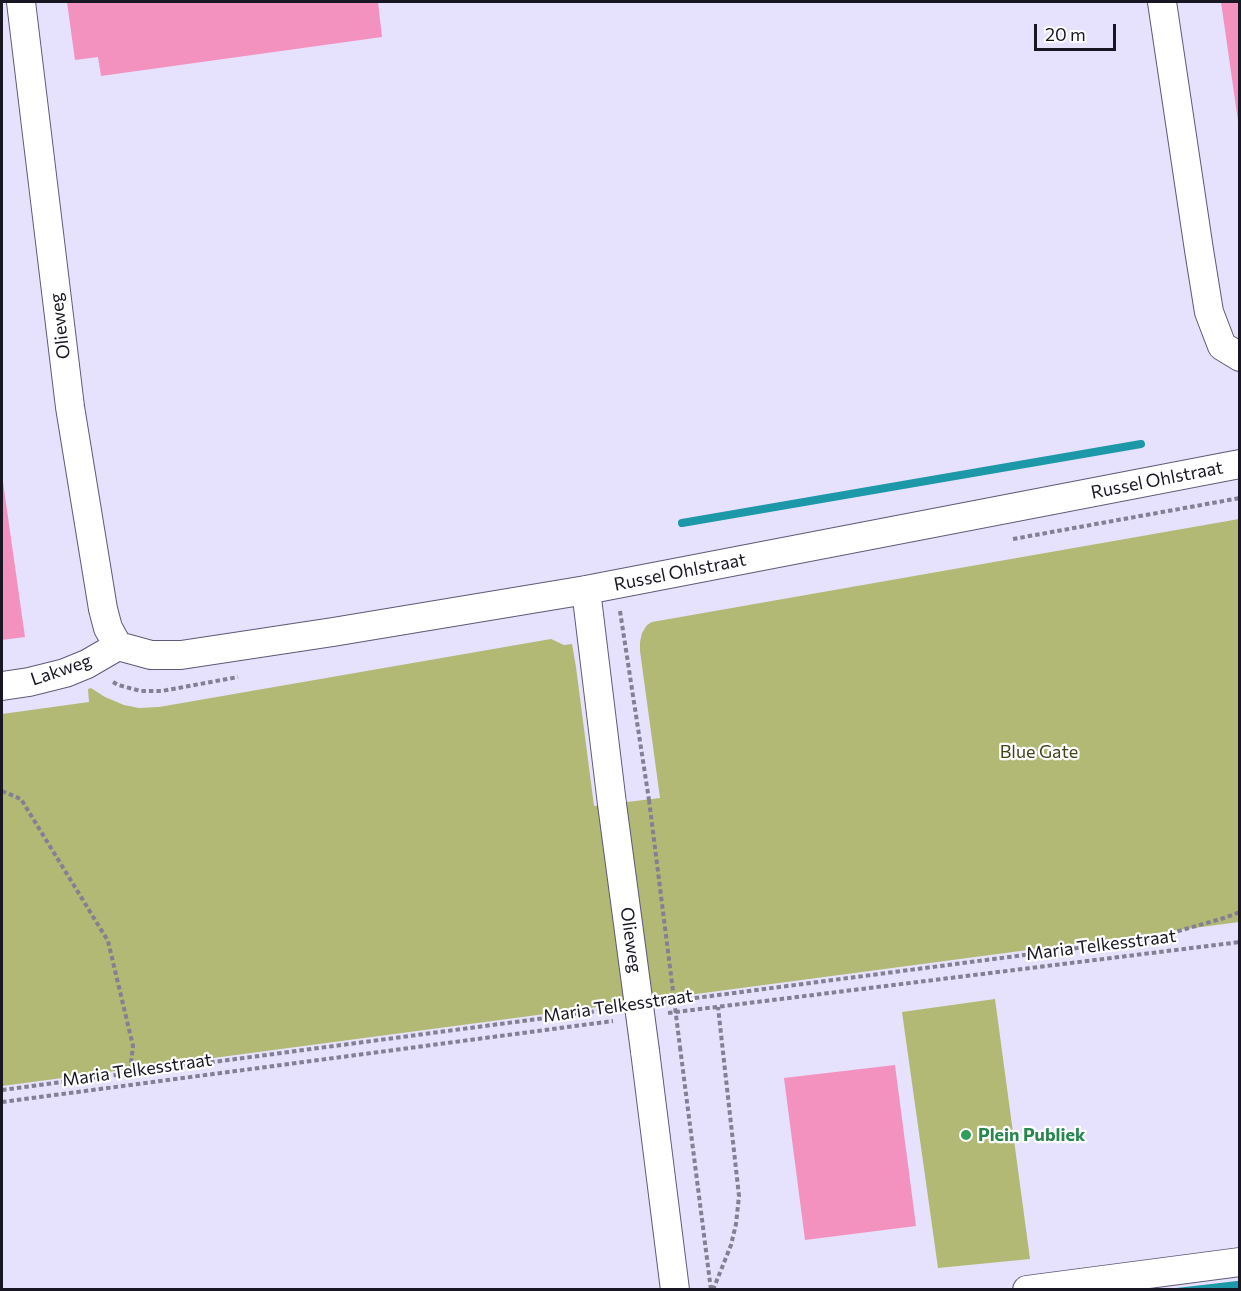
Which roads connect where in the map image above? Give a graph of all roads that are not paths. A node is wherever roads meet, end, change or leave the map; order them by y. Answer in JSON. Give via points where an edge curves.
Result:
{"nodes":[{"id":1,"x":21,"y":2,"type":"edge"},
{"id":2,"x":1162,"y":2,"type":"edge"},
{"id":3,"x":1182,"y":2,"type":"edge"},
{"id":4,"x":1168,"y":44,"type":"junction"},
{"id":5,"x":1239,"y":357,"type":"edge"},
{"id":6,"x":1239,"y":464,"type":"edge"},
{"id":7,"x":585,"y":590,"type":"junction"},
{"id":8,"x":118,"y":646,"type":"junction"},
{"id":9,"x":2,"y":686,"type":"edge"},
{"id":10,"x":1239,"y":1262,"type":"edge"},
{"id":11,"x":675,"y":1290,"type":"edge"},
{"id":12,"x":1027,"y":1290,"type":"edge"}],
"edges":[{"from":1,"to":8,"type":"street","name":"Olieweg","via":[[70,407],[103,609]]},
{"from":2,"to":4,"type":"street"},
{"from":3,"to":4,"type":"street","via":[[1184,12]]},
{"from":4,"to":5,"type":"street","via":[[1209,312],[1222,346]]},
{"from":6,"to":7,"type":"street","name":"Russel Ohlstraat"},
{"from":7,"to":8,"type":"street","name":"Russel Ohlstraat","via":[[181,655],[151,655]]},
{"from":7,"to":11,"type":"street","name":"Olieweg","bridge":true},
{"from":8,"to":9,"type":"street","name":"Lakweg","via":[[65,672]]},
{"from":10,"to":12,"type":"street"}]}
